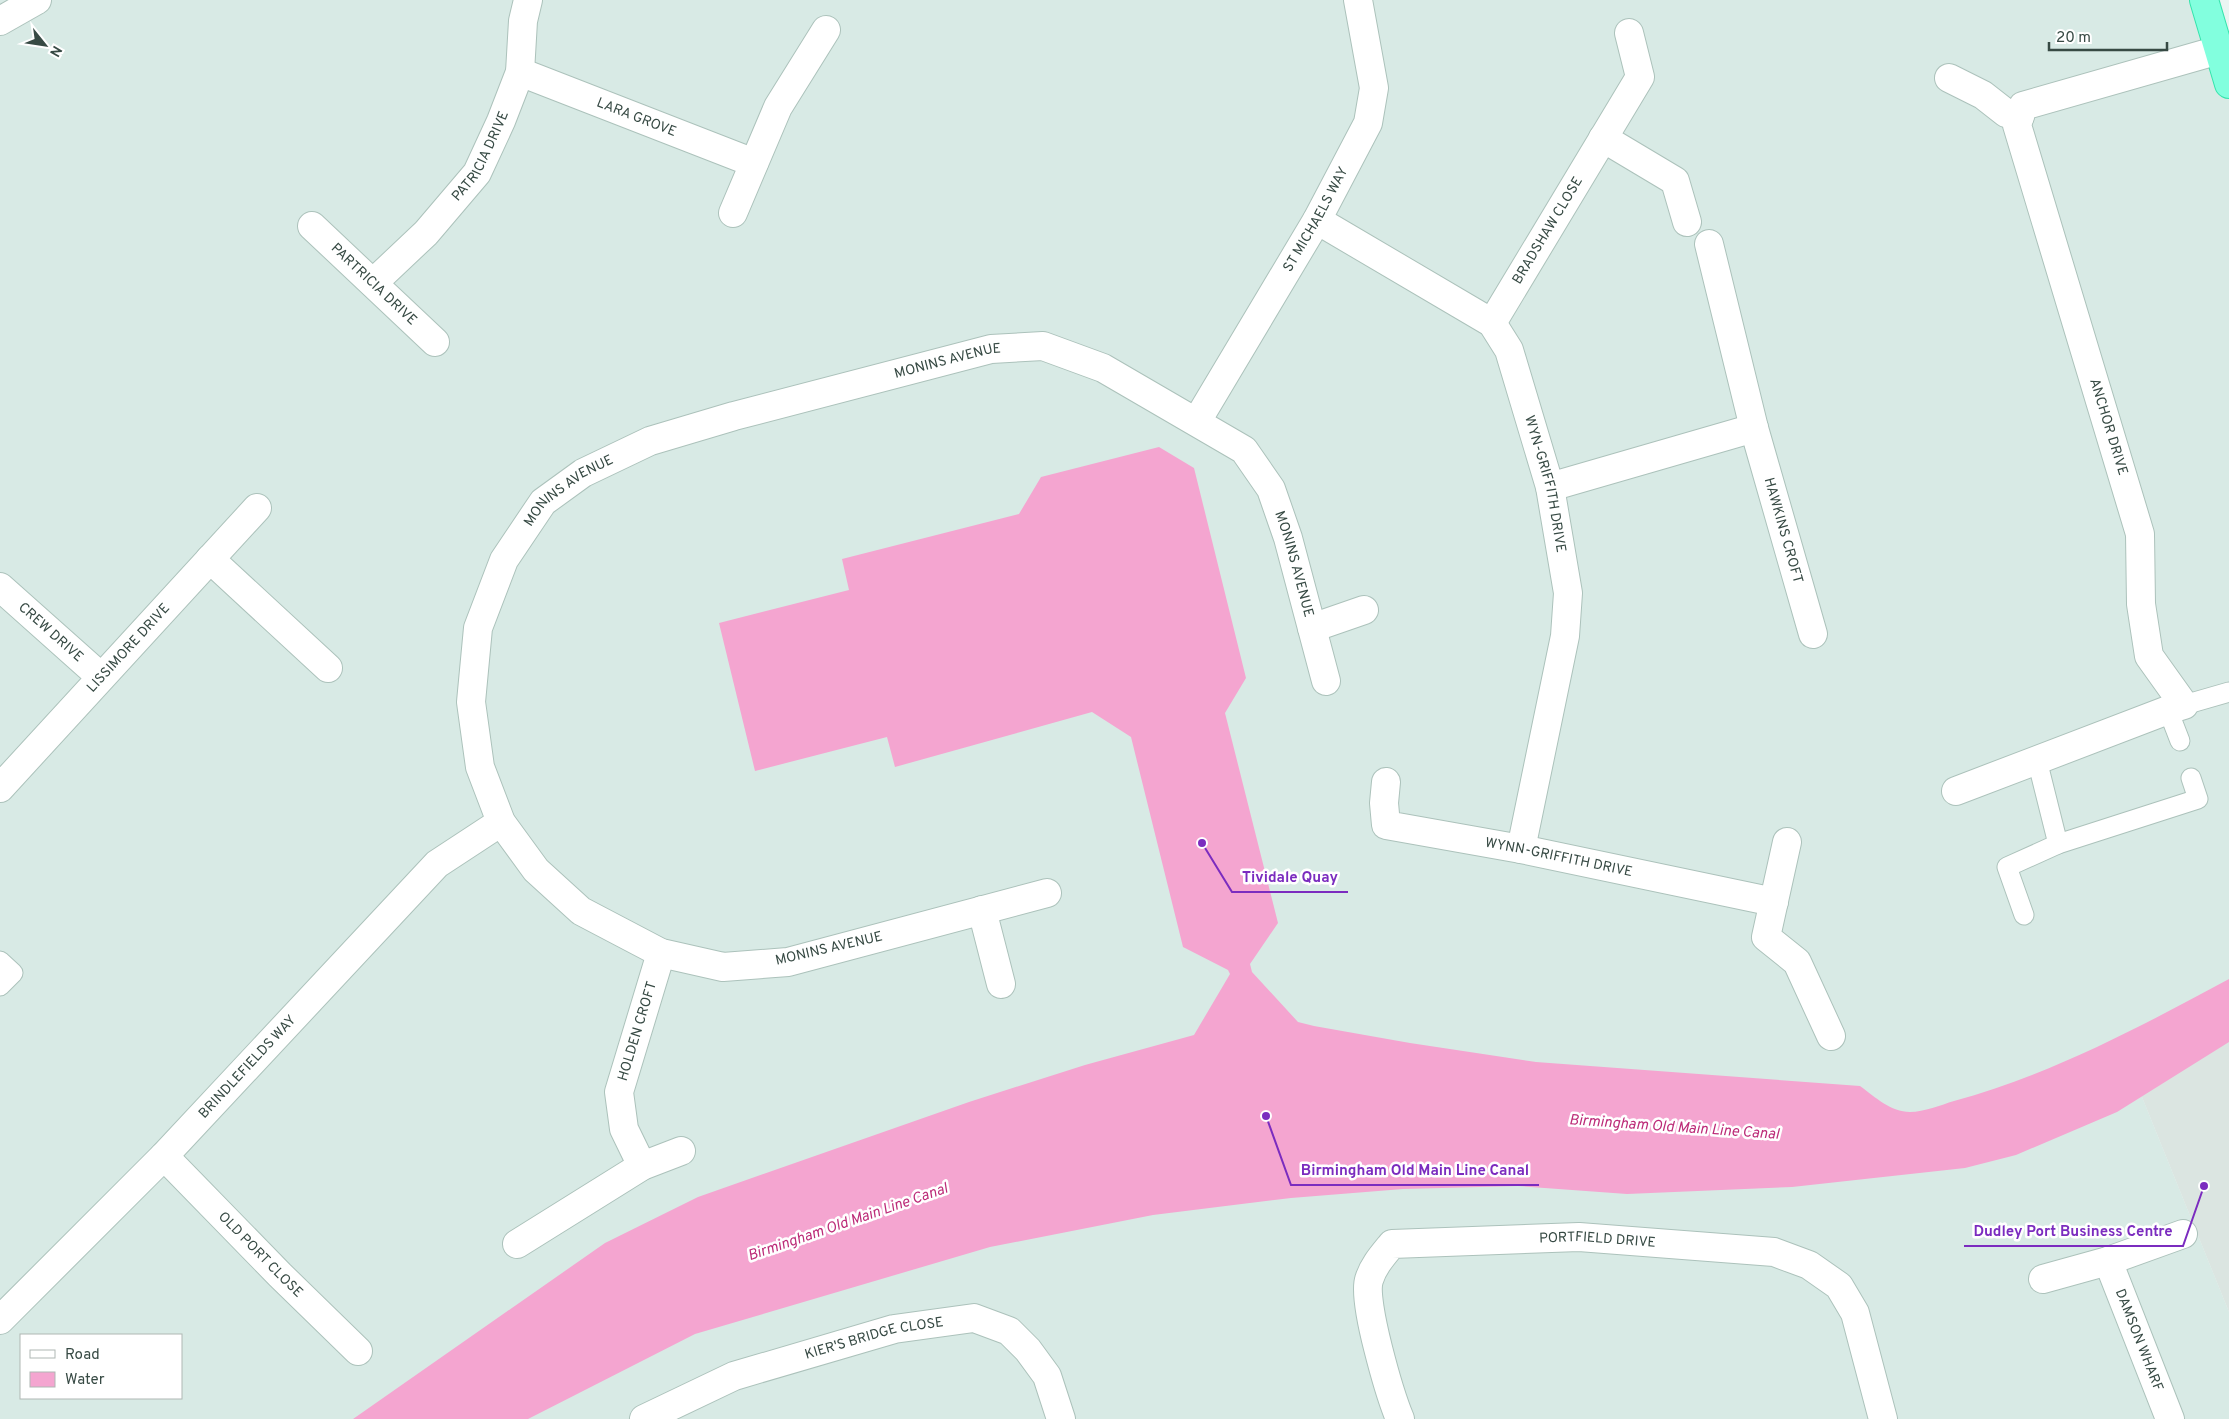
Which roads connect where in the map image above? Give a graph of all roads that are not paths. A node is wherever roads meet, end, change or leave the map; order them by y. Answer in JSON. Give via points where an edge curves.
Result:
{"nodes":[{"id":1,"x":37,"y":0,"type":"edge"},
{"id":2,"x":528,"y":0,"type":"edge"},
{"id":3,"x":1358,"y":0,"type":"edge"},
{"id":4,"x":2204,"y":0,"type":"edge"},
{"id":5,"x":2220,"y":0,"type":"edge"},
{"id":6,"x":0,"y":21,"type":"edge"},
{"id":7,"x":826,"y":30,"type":"dead end"},
{"id":8,"x":1629,"y":33,"type":"dead end"},
{"id":9,"x":2226,"y":44,"type":"edge"},
{"id":10,"x":520,"y":72,"type":"junction"},
{"id":11,"x":1949,"y":78,"type":"dead end"},
{"id":12,"x":2229,"y":84,"type":"edge"},
{"id":13,"x":2020,"y":116,"type":"junction"},
{"id":14,"x":1603,"y":138,"type":"junction"},
{"id":15,"x":754,"y":164,"type":"junction"},
{"id":16,"x":733,"y":213,"type":"dead end"},
{"id":17,"x":1317,"y":220,"type":"junction"},
{"id":18,"x":1687,"y":222,"type":"dead end"},
{"id":19,"x":312,"y":226,"type":"dead end"},
{"id":20,"x":1709,"y":244,"type":"dead end"},
{"id":21,"x":373,"y":283,"type":"junction"},
{"id":22,"x":1492,"y":323,"type":"junction"},
{"id":23,"x":435,"y":342,"type":"dead end"},
{"id":24,"x":1197,"y":421,"type":"junction"},
{"id":25,"x":1754,"y":428,"type":"junction"},
{"id":26,"x":1550,"y":487,"type":"junction"},
{"id":27,"x":256,"y":508,"type":"dead end"},
{"id":28,"x":210,"y":559,"type":"junction"},
{"id":29,"x":0,"y":586,"type":"edge"},
{"id":30,"x":1364,"y":610,"type":"dead end"},
{"id":31,"x":1312,"y":628,"type":"junction"},
{"id":32,"x":1813,"y":634,"type":"dead end"},
{"id":33,"x":328,"y":668,"type":"dead end"},
{"id":34,"x":101,"y":677,"type":"junction"},
{"id":35,"x":1326,"y":681,"type":"dead end"},
{"id":36,"x":2229,"y":692,"type":"edge"},
{"id":37,"x":2176,"y":707,"type":"junction"},
{"id":38,"x":2180,"y":742,"type":"dead end"},
{"id":39,"x":2037,"y":760,"type":"junction"},
{"id":40,"x":2191,"y":778,"type":"dead end"},
{"id":41,"x":1386,"y":782,"type":"dead end"},
{"id":42,"x":0,"y":788,"type":"edge"},
{"id":43,"x":1956,"y":791,"type":"dead end"},
{"id":44,"x":501,"y":822,"type":"junction"},
{"id":45,"x":1786,"y":842,"type":"dead end"},
{"id":46,"x":2058,"y":844,"type":"junction"},
{"id":47,"x":1521,"y":849,"type":"junction"},
{"id":48,"x":1047,"y":893,"type":"dead end"},
{"id":49,"x":1774,"y":902,"type":"junction"},
{"id":50,"x":982,"y":910,"type":"junction"},
{"id":51,"x":2024,"y":915,"type":"dead end"},
{"id":52,"x":661,"y":953,"type":"junction"},
{"id":53,"x":0,"y":961,"type":"edge"},
{"id":54,"x":1001,"y":984,"type":"dead end"},
{"id":55,"x":0,"y":986,"type":"edge"},
{"id":56,"x":1831,"y":1036,"type":"dead end"},
{"id":57,"x":682,"y":1151,"type":"dead end"},
{"id":58,"x":164,"y":1156,"type":"junction"},
{"id":59,"x":642,"y":1166,"type":"junction"},
{"id":60,"x":2183,"y":1234,"type":"dead end"},
{"id":61,"x":517,"y":1244,"type":"dead end"},
{"id":62,"x":2108,"y":1261,"type":"junction"},
{"id":63,"x":2043,"y":1279,"type":"dead end"},
{"id":64,"x":0,"y":1320,"type":"edge"},
{"id":65,"x":358,"y":1351,"type":"dead end"},
{"id":66,"x":644,"y":1419,"type":"edge"},
{"id":67,"x":1061,"y":1419,"type":"edge"},
{"id":68,"x":1400,"y":1419,"type":"edge"},
{"id":69,"x":1883,"y":1419,"type":"edge"},
{"id":70,"x":2170,"y":1419,"type":"edge"}],
"edges":[{"from":1,"to":6,"type":"street"},
{"from":2,"to":10,"type":"street","name":"PATRICIA DRIVE","via":[[523,21]]},
{"from":3,"to":17,"type":"street","name":"ST MICHAELS WAY","via":[[1374,88],[1368,123]]},
{"from":4,"to":9,"type":"highway"},
{"from":5,"to":9,"type":"highway"},
{"from":7,"to":15,"type":"street","via":[[778,107]]},
{"from":8,"to":14,"type":"street","name":"BRADSHAW CLOSE","via":[[1640,77]]},
{"from":9,"to":12,"type":"highway"},
{"from":9,"to":13,"type":"street","via":[[2023,106]]},
{"from":10,"to":15,"type":"street","name":"LARA GROVE"},
{"from":10,"to":21,"type":"street","name":"PATRICIA DRIVE","via":[[477,172],[426,233]]},
{"from":11,"to":13,"type":"street","via":[[1983,95],[2006,112]]},
{"from":13,"to":37,"type":"street","name":"ANCHOR DRIVE","via":[[2017,126],[2140,534],[2141,604],[2149,656]]},
{"from":14,"to":18,"type":"street","via":[[1675,181]]},
{"from":14,"to":22,"type":"street","name":"BRADSHAW CLOSE"},
{"from":15,"to":16,"type":"street"},
{"from":17,"to":22,"type":"street","name":"WYN-GRIFFITH DRIVE"},
{"from":17,"to":24,"type":"street","name":"ST MICHAELS WAY"},
{"from":19,"to":21,"type":"street","name":"PARTRICIA DRIVE"},
{"from":20,"to":25,"type":"street","name":"HAWKINS CROFT"},
{"from":21,"to":23,"type":"street","name":"PARTRICIA DRIVE"},
{"from":22,"to":26,"type":"street","name":"WYN-GRIFFITH DRIVE","via":[[1509,350]]},
{"from":24,"to":31,"type":"street","name":"MONINS AVENUE","via":[[1244,450],[1270,489],[1288,538]]},
{"from":24,"to":44,"type":"street","name":"MONINS AVENUE","via":[[1103,368],[1042,346],[991,349],[650,441],[583,473],[543,502],[504,560],[478,628],[471,702],[480,767]]},
{"from":25,"to":26,"type":"street"},
{"from":25,"to":32,"type":"street","name":"HAWKINS CROFT"},
{"from":26,"to":47,"type":"street","name":"WYN-GRIFFITH DRIVE","via":[[1568,593],[1566,628]]},
{"from":27,"to":28,"type":"street","name":"LISSIMORE DRIVE"},
{"from":28,"to":33,"type":"street"},
{"from":28,"to":34,"type":"street","name":"LISSIMORE DRIVE"},
{"from":29,"to":34,"type":"street","name":"CREW DRIVE"},
{"from":30,"to":31,"type":"street"},
{"from":31,"to":35,"type":"street","name":"MONINS AVENUE"},
{"from":34,"to":42,"type":"street","name":"LISSIMORE DRIVE"},
{"from":36,"to":37,"type":"lane"},
{"from":37,"to":38,"type":"lane"},
{"from":37,"to":39,"type":"street"},
{"from":39,"to":43,"type":"street"},
{"from":39,"to":46,"type":"lane"},
{"from":40,"to":46,"type":"lane","via":[[2198,799]]},
{"from":41,"to":47,"type":"street","name":"WYNN-GRIFFITH DRIVE","via":[[1386,826]]},
{"from":44,"to":52,"type":"street","name":"MONINS AVENUE","via":[[536,870],[581,911]]},
{"from":44,"to":58,"type":"street","name":"BRINDLEFIELDS WAY","via":[[437,864]]},
{"from":45,"to":49,"type":"street"},
{"from":46,"to":51,"type":"lane","via":[[2007,868]]},
{"from":47,"to":49,"type":"street","name":"WYNN-GRIFFITH DRIVE"},
{"from":48,"to":50,"type":"street","name":"MONINS AVENUE"},
{"from":49,"to":56,"type":"street","via":[[1766,937],[1797,962]]},
{"from":50,"to":52,"type":"street","name":"MONINS AVENUE","via":[[788,962],[723,967]]},
{"from":50,"to":54,"type":"street"},
{"from":52,"to":59,"type":"street","name":"HOLDEN CROFT","via":[[619,1092],[624,1129]]},
{"from":53,"to":55,"type":"lane","via":[[13,973]]},
{"from":57,"to":59,"type":"street"},
{"from":58,"to":64,"type":"street","name":"BRINDLEFIELDS WAY"},
{"from":58,"to":65,"type":"street","name":"OLD PORT CLOSE"},
{"from":59,"to":61,"type":"street"},
{"from":60,"to":62,"type":"street"},
{"from":62,"to":63,"type":"street"},
{"from":62,"to":70,"type":"street","name":"DAMSON WHARF"},
{"from":66,"to":67,"type":"street","name":"KIER'S BRIDGE CLOSE","via":[[734,1376],[894,1329],[974,1318],[1010,1331],[1028,1350],[1046,1376]]},
{"from":68,"to":69,"type":"street","name":"PORTFIELD DRIVE","via":[[1369,1307],[1368,1282],[1377,1262],[1392,1244],[1579,1237],[1774,1252],[1809,1265],[1839,1286],[1855,1313]]}]}
